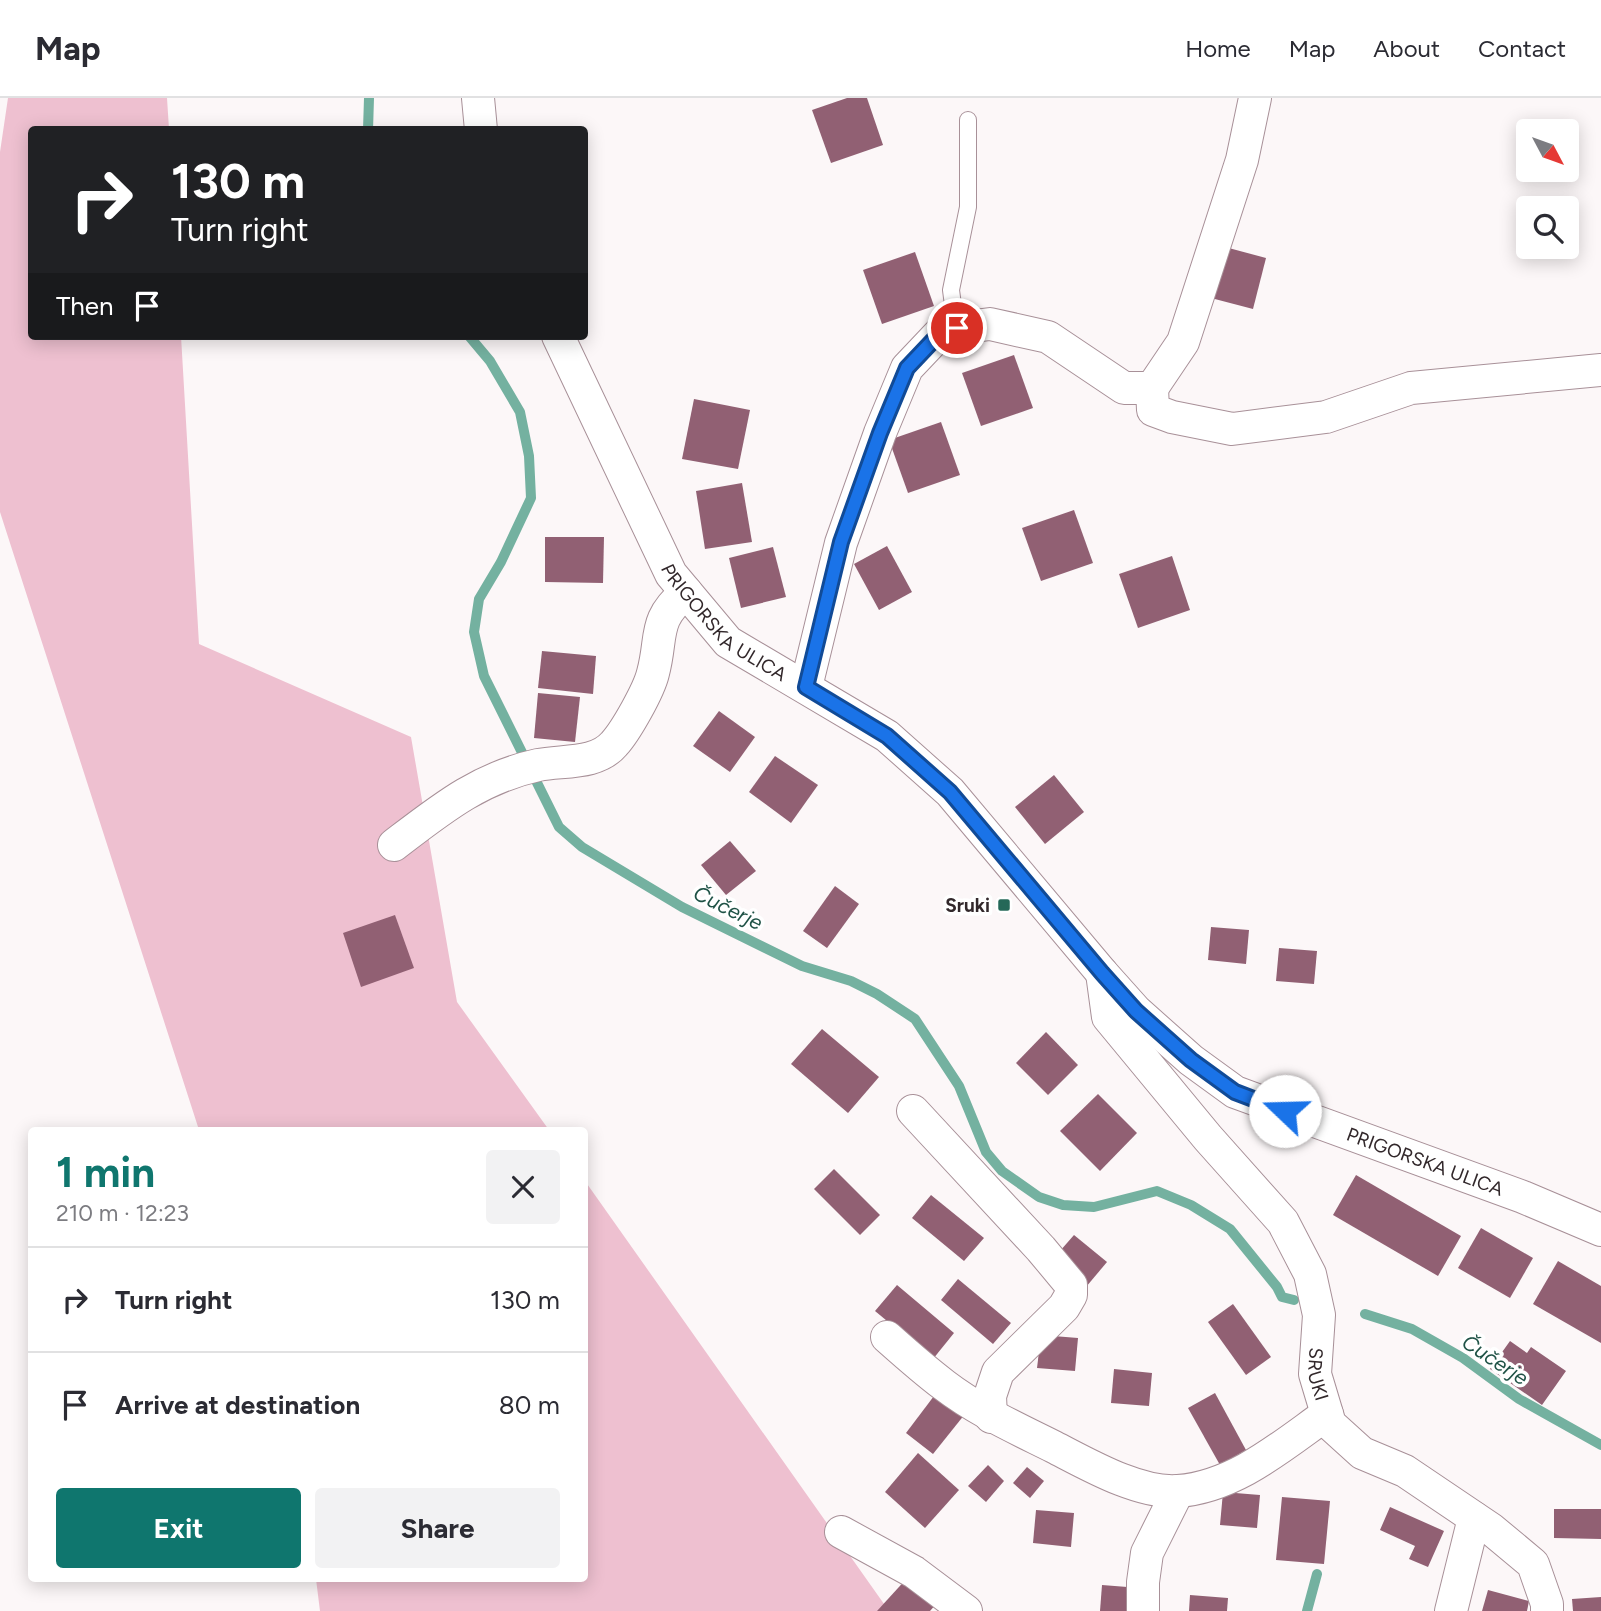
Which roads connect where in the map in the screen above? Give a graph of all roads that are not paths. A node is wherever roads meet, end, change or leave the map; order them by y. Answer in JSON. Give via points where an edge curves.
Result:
{"nodes":[{"id":1,"x":478,"y":98,"type":"edge"},
{"id":2,"x":1255,"y":98,"type":"edge"},
{"id":3,"x":968,"y":120,"type":"dead end"},
{"id":4,"x":481,"y":126,"type":"edge"},
{"id":5,"x":957,"y":328,"type":"junction"},
{"id":6,"x":560,"y":340,"type":"edge"},
{"id":7,"x":1601,"y":370,"type":"edge"},
{"id":8,"x":1152,"y":388,"type":"junction"},
{"id":9,"x":686,"y":592,"type":"junction"},
{"id":10,"x":806,"y":687,"type":"junction"},
{"id":11,"x":394,"y":845,"type":"dead end"},
{"id":12,"x":1102,"y":973,"type":"junction"},
{"id":13,"x":913,"y":1111,"type":"dead end"},
{"id":14,"x":1601,"y":1230,"type":"edge"},
{"id":15,"x":887,"y":1337,"type":"dead end"},
{"id":16,"x":1327,"y":1414,"type":"junction"},
{"id":17,"x":991,"y":1417,"type":"junction"},
{"id":18,"x":1178,"y":1491,"type":"junction"},
{"id":19,"x":1474,"y":1518,"type":"junction"},
{"id":20,"x":841,"y":1532,"type":"dead end"},
{"id":21,"x":966,"y":1611,"type":"edge"},
{"id":22,"x":1143,"y":1611,"type":"edge"},
{"id":23,"x":1451,"y":1611,"type":"edge"},
{"id":24,"x":1547,"y":1611,"type":"edge"}],
"edges":[{"from":1,"to":4,"type":"street"},
{"from":2,"to":8,"type":"street","via":[[1242,160],[1183,342]]},
{"from":3,"to":5,"type":"lane","via":[[968,207],[951,290]]},
{"from":5,"to":8,"type":"street","via":[[990,324],[1048,337],[1124,388]]},
{"from":5,"to":10,"type":"street","via":[[943,330],[907,368],[885,420],[841,542]]},
{"from":6,"to":9,"type":"street","name":"PRIGORSKA ULICA","via":[[644,522],[671,574]]},
{"from":7,"to":8,"type":"street","via":[[1411,388],[1326,417],[1232,429],[1153,410]]},
{"from":9,"to":10,"type":"street","name":"PRIGORSKA ULICA","via":[[728,642]]},
{"from":9,"to":11,"type":"street","via":[[663,619],[653,675],[613,745],[580,761],[540,765],[488,782],[449,802]]},
{"from":10,"to":12,"type":"street","name":"PRIGORSKA ULICA","via":[[887,736],[950,792]]},
{"from":12,"to":14,"type":"street","name":"PRIGORSKA ULICA","via":[[1136,1011],[1235,1092]]},
{"from":12,"to":16,"type":"street","name":"SRUKI","via":[[1108,1017],[1283,1222],[1310,1274],[1319,1315],[1315,1374]]},
{"from":13,"to":17,"type":"street","via":[[1071,1285],[1064,1307],[998,1372],[990,1396]]},
{"from":15,"to":17,"type":"street","via":[[943,1385]]},
{"from":16,"to":18,"type":"street","via":[[1258,1463],[1214,1484]]},
{"from":16,"to":19,"type":"street","name":"SRUKI","via":[[1330,1424],[1362,1453],[1405,1471]]},
{"from":17,"to":18,"type":"street","via":[[1085,1464],[1145,1487]]},
{"from":18,"to":22,"type":"street","via":[[1147,1553]]},
{"from":19,"to":23,"type":"street"},
{"from":19,"to":24,"type":"street","name":"SRUKI","via":[[1533,1564]]},
{"from":20,"to":21,"type":"street","via":[[914,1572]]}]}
